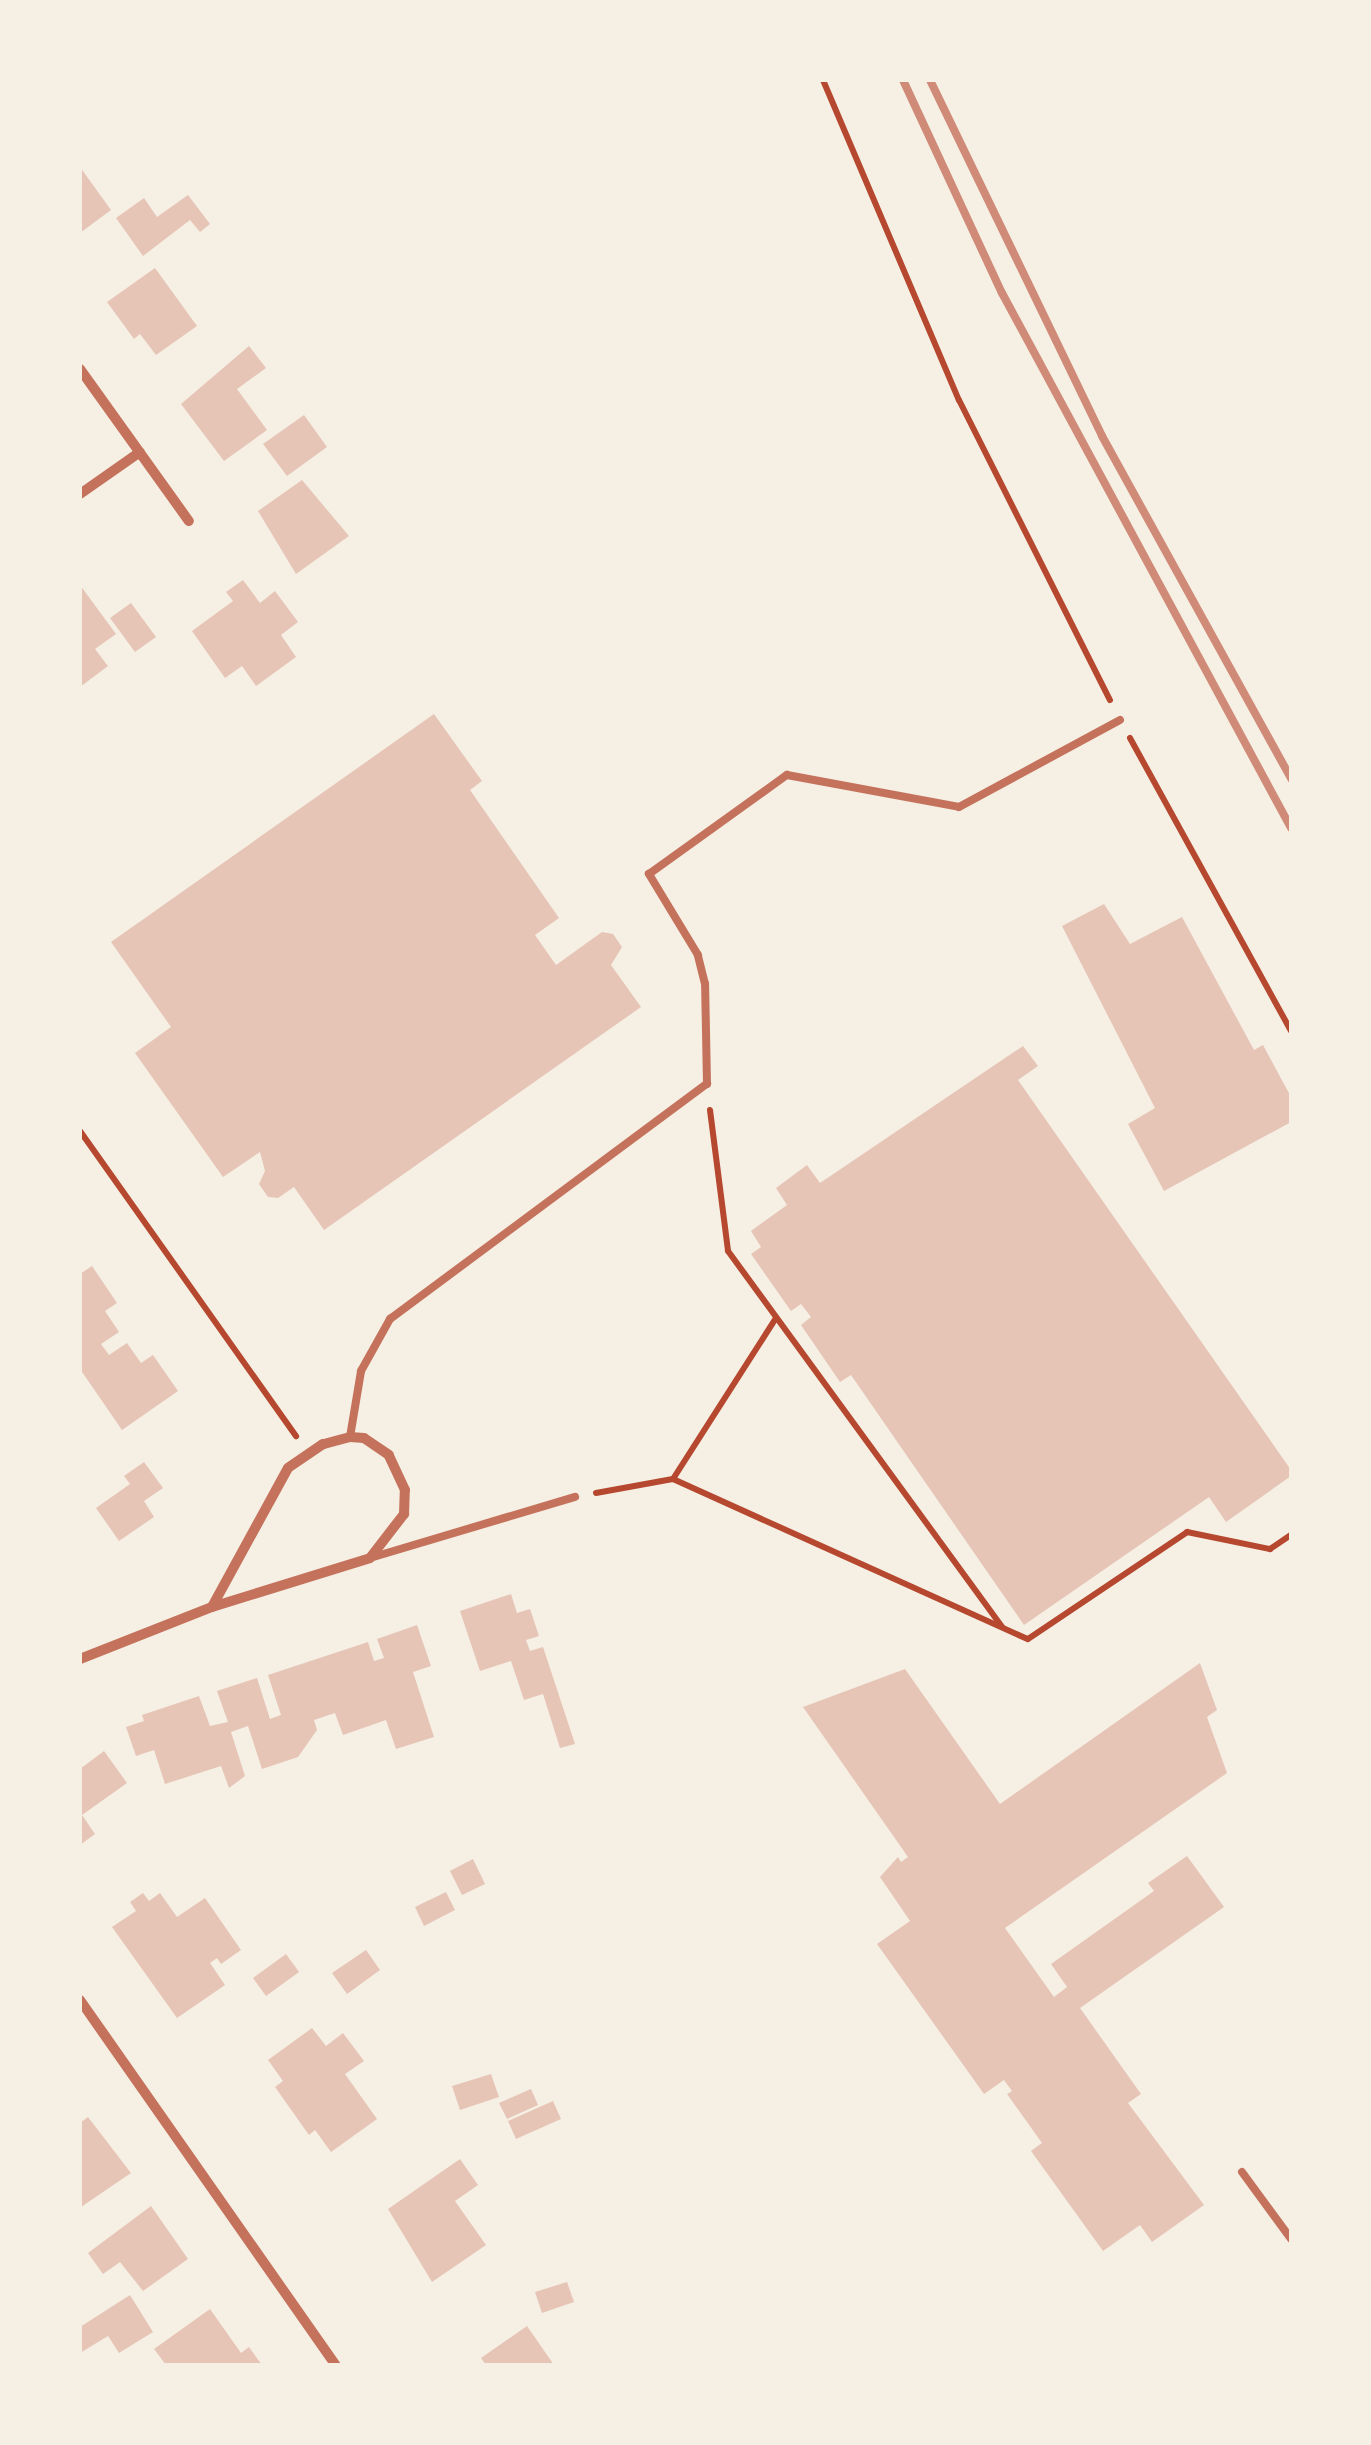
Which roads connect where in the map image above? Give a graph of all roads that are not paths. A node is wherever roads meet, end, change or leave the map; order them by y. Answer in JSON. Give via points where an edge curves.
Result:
{"nodes":[{"id":1,"x":80,"y":369,"type":"edge"},
{"id":2,"x":140,"y":452,"type":"junction"},
{"id":3,"x":80,"y":494,"type":"edge"},
{"id":4,"x":189,"y":521,"type":"dead end"},
{"id":5,"x":1120,"y":720,"type":"road end"},
{"id":6,"x":350,"y":1437,"type":"junction"},
{"id":7,"x":575,"y":1497,"type":"road end"},
{"id":8,"x":370,"y":1558,"type":"junction"},
{"id":9,"x":212,"y":1607,"type":"junction"},
{"id":10,"x":80,"y":1659,"type":"edge"},
{"id":11,"x":80,"y":2000,"type":"edge"},
{"id":12,"x":1242,"y":2172,"type":"dead end"},
{"id":13,"x":1291,"y":2239,"type":"edge"},
{"id":14,"x":336,"y":2365,"type":"edge"}],
"edges":[{"from":1,"to":2,"type":"street"},
{"from":2,"to":3,"type":"street"},
{"from":2,"to":4,"type":"street"},
{"from":5,"to":6,"type":"lane","via":[[959,807],[788,774],[650,874],[698,955],[707,1084],[390,1319],[361,1371]]},
{"from":6,"to":8,"type":"street","via":[[380,1445],[405,1490],[404,1514]]},
{"from":6,"to":9,"type":"street","via":[[288,1468]]},
{"from":7,"to":8,"type":"lane"},
{"from":8,"to":9,"type":"street"},
{"from":9,"to":10,"type":"street"},
{"from":11,"to":14,"type":"street"},
{"from":12,"to":13,"type":"lane"}]}
